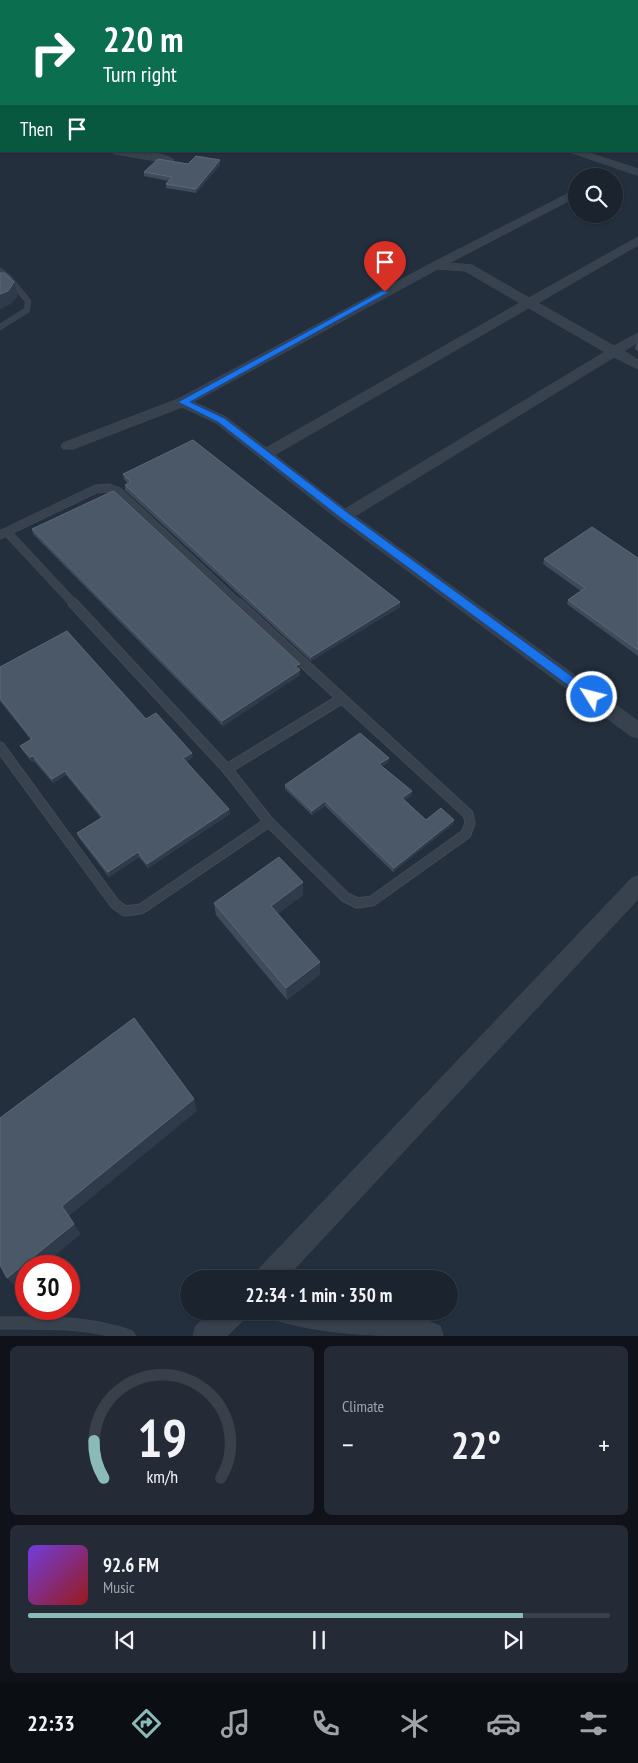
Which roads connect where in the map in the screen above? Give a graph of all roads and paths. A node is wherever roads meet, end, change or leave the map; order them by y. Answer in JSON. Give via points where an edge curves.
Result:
{"nodes":[{"id":1,"x":122,"y":152,"type":"edge"},
{"id":2,"x":575,"y":152,"type":"edge"},
{"id":3,"x":169,"y":160,"type":"edge"},
{"id":4,"x":624,"y":167,"type":"joint"},
{"id":5,"x":638,"y":172,"type":"edge"},
{"id":6,"x":568,"y":197,"type":"edge"},
{"id":7,"x":638,"y":240,"type":"edge"},
{"id":8,"x":436,"y":265,"type":"junction"},
{"id":9,"x":0,"y":271,"type":"edge"},
{"id":10,"x":531,"y":303,"type":"junction"},
{"id":11,"x":0,"y":327,"type":"edge"},
{"id":12,"x":638,"y":337,"type":"edge"},
{"id":13,"x":614,"y":351,"type":"junction"},
{"id":14,"x":638,"y":365,"type":"edge"},
{"id":15,"x":183,"y":402,"type":"junction"},
{"id":16,"x":68,"y":446,"type":"dead end"},
{"id":17,"x":265,"y":454,"type":"junction"},
{"id":18,"x":344,"y":516,"type":"junction"},
{"id":19,"x":4,"y":534,"type":"edge"},
{"id":20,"x":341,"y":699,"type":"junction"},
{"id":21,"x":638,"y":731,"type":"edge"},
{"id":22,"x":0,"y":747,"type":"edge"},
{"id":23,"x":227,"y":769,"type":"junction"},
{"id":24,"x":270,"y":822,"type":"junction"},
{"id":25,"x":638,"y":885,"type":"edge"},
{"id":26,"x":275,"y":1270,"type":"edge"},
{"id":27,"x":224,"y":1320,"type":"edge"},
{"id":28,"x":330,"y":1320,"type":"edge"},
{"id":29,"x":0,"y":1323,"type":"edge"},
{"id":30,"x":130,"y":1336,"type":"edge"},
{"id":31,"x":206,"y":1336,"type":"edge"},
{"id":32,"x":430,"y":1336,"type":"edge"}],
"edges":[{"from":1,"to":3,"type":"street"},
{"from":2,"to":4,"type":"street"},
{"from":4,"to":5,"type":"street"},
{"from":6,"to":8,"type":"street"},
{"from":7,"to":10,"type":"street"},
{"from":8,"to":10,"type":"street","via":[[468,268]]},
{"from":8,"to":15,"type":"street"},
{"from":9,"to":11,"type":"lane","via":[[28,301],[27,310]]},
{"from":10,"to":13,"type":"street"},
{"from":10,"to":17,"type":"street"},
{"from":12,"to":13,"type":"street"},
{"from":13,"to":14,"type":"street"},
{"from":13,"to":18,"type":"street"},
{"from":15,"to":16,"type":"street"},
{"from":15,"to":17,"type":"street","via":[[221,420]]},
{"from":17,"to":18,"type":"street"},
{"from":18,"to":21,"type":"street"},
{"from":19,"to":20,"type":"lane","via":[[96,489],[110,488],[119,492]]},
{"from":19,"to":23,"type":"lane"},
{"from":20,"to":23,"type":"lane"},
{"from":20,"to":24,"type":"lane","via":[[468,814],[470,823],[466,834],[372,902],[357,903],[344,897]]},
{"from":22,"to":24,"type":"lane","via":[[115,904],[126,911],[140,909]]},
{"from":23,"to":24,"type":"lane"},
{"from":25,"to":26,"type":"street"},
{"from":27,"to":31,"type":"street"},
{"from":28,"to":32,"type":"street"},
{"from":29,"to":30,"type":"lane","via":[[42,1323],[117,1330]]}]}
